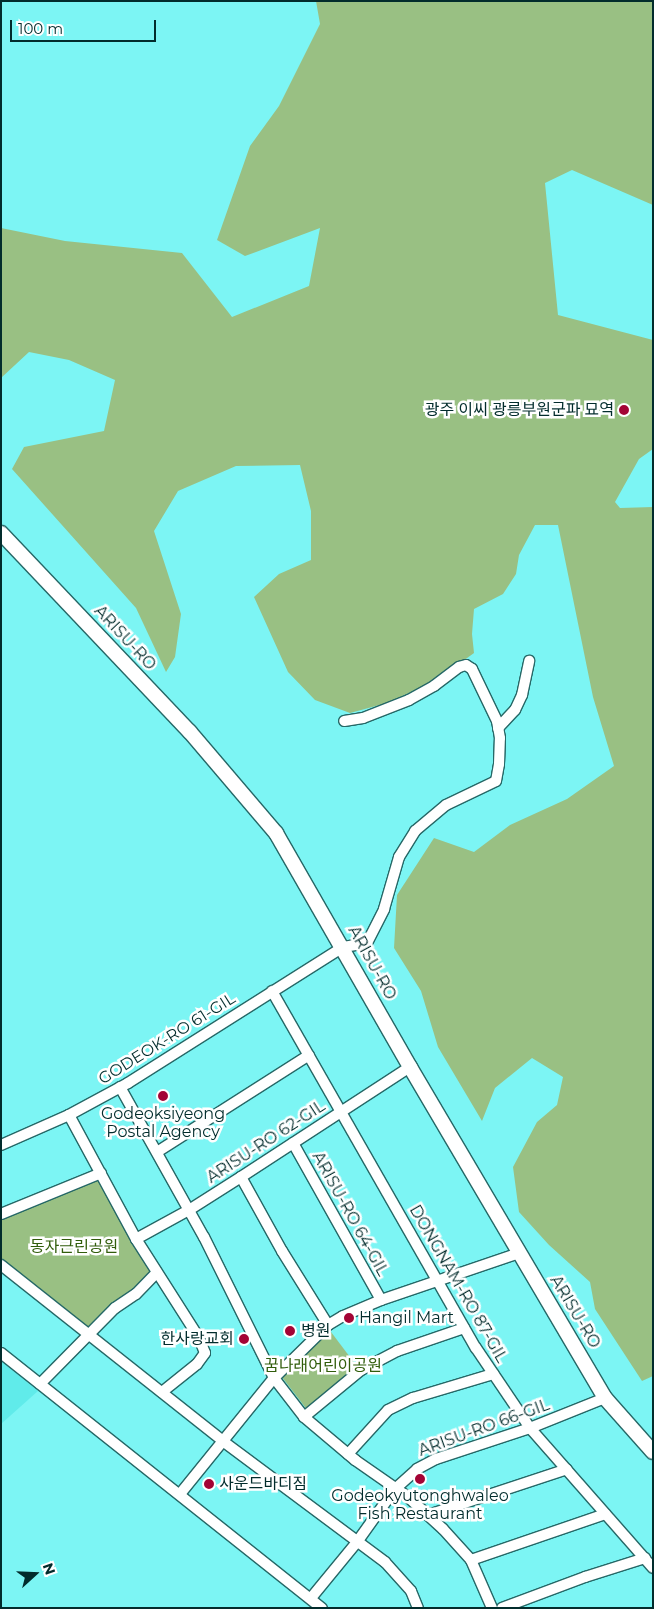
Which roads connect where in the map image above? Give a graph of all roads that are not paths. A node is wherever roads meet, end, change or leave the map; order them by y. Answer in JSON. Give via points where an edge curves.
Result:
{"nodes":[{"id":1,"x":1,"y":533,"type":"edge"},
{"id":2,"x":529,"y":661,"type":"dead end"},
{"id":3,"x":344,"y":721,"type":"dead end"},
{"id":4,"x":498,"y":728,"type":"junction"},
{"id":5,"x":343,"y":947,"type":"junction"},
{"id":6,"x":272,"y":991,"type":"junction"},
{"id":7,"x":309,"y":1055,"type":"junction"},
{"id":8,"x":410,"y":1067,"type":"junction"},
{"id":9,"x":120,"y":1087,"type":"junction"},
{"id":10,"x":341,"y":1112,"type":"junction"},
{"id":11,"x":68,"y":1114,"type":"junction"},
{"id":12,"x":293,"y":1143,"type":"junction"},
{"id":13,"x":1,"y":1145,"type":"edge"},
{"id":14,"x":156,"y":1152,"type":"junction"},
{"id":15,"x":101,"y":1173,"type":"junction"},
{"id":16,"x":241,"y":1177,"type":"junction"},
{"id":17,"x":189,"y":1210,"type":"junction"},
{"id":18,"x":1,"y":1214,"type":"edge"},
{"id":19,"x":136,"y":1238,"type":"junction"},
{"id":20,"x":519,"y":1253,"type":"junction"},
{"id":21,"x":1,"y":1265,"type":"edge"},
{"id":22,"x":158,"y":1272,"type":"junction"},
{"id":23,"x":438,"y":1282,"type":"junction"},
{"id":24,"x":381,"y":1300,"type":"junction"},
{"id":25,"x":328,"y":1325,"type":"junction"},
{"id":26,"x":464,"y":1328,"type":"junction"},
{"id":27,"x":88,"y":1335,"type":"junction"},
{"id":28,"x":1,"y":1353,"type":"edge"},
{"id":29,"x":493,"y":1374,"type":"junction"},
{"id":30,"x":274,"y":1378,"type":"junction"},
{"id":31,"x":40,"y":1384,"type":"junction"},
{"id":32,"x":162,"y":1392,"type":"junction"},
{"id":33,"x":605,"y":1398,"type":"junction"},
{"id":34,"x":304,"y":1417,"type":"junction"},
{"id":35,"x":530,"y":1428,"type":"junction"},
{"id":36,"x":224,"y":1442,"type":"junction"},
{"id":37,"x":653,"y":1452,"type":"edge"},
{"id":38,"x":348,"y":1454,"type":"junction"},
{"id":39,"x":567,"y":1469,"type":"junction"},
{"id":40,"x":396,"y":1489,"type":"junction"},
{"id":41,"x":180,"y":1494,"type":"junction"},
{"id":42,"x":604,"y":1514,"type":"junction"},
{"id":43,"x":428,"y":1515,"type":"junction"},
{"id":44,"x":357,"y":1542,"type":"junction"},
{"id":45,"x":645,"y":1558,"type":"junction"},
{"id":46,"x":471,"y":1560,"type":"junction"},
{"id":47,"x":653,"y":1568,"type":"edge"},
{"id":48,"x":311,"y":1598,"type":"junction"},
{"id":49,"x":322,"y":1608,"type":"edge"},
{"id":50,"x":418,"y":1608,"type":"edge"},
{"id":51,"x":492,"y":1608,"type":"edge"},
{"id":52,"x":502,"y":1608,"type":"edge"}],
"edges":[{"from":1,"to":5,"type":"main road","name":"ARISU-RO","via":[[190,732],[276,833]]},
{"from":2,"to":4,"type":"street","via":[[516,710]]},
{"from":3,"to":4,"type":"street","via":[[362,718],[409,700],[466,665],[472,669],[488,700]]},
{"from":4,"to":5,"type":"street","via":[[496,781],[446,805],[415,831],[399,857],[384,909],[367,943]]},
{"from":5,"to":6,"type":"street","name":"GODEOK-RO 61-GIL"},
{"from":5,"to":8,"type":"main road","name":"ARISU-RO"},
{"from":6,"to":7,"type":"street","name":"DONGNAM-RO 87-GIL"},
{"from":6,"to":9,"type":"street","name":"GODEOK-RO 61-GIL"},
{"from":7,"to":10,"type":"street","name":"DONGNAM-RO 87-GIL"},
{"from":7,"to":14,"type":"street"},
{"from":8,"to":10,"type":"street","name":"ARISU-RO 62-GIL"},
{"from":8,"to":20,"type":"main road","name":"ARISU-RO"},
{"from":9,"to":11,"type":"street","name":"GODEOK-RO 61-GIL"},
{"from":9,"to":14,"type":"street"},
{"from":10,"to":12,"type":"street","name":"ARISU-RO 62-GIL"},
{"from":10,"to":23,"type":"street","name":"DONGNAM-RO 87-GIL"},
{"from":11,"to":13,"type":"street","name":"GODEOK-RO 61-GIL"},
{"from":11,"to":15,"type":"street"},
{"from":12,"to":16,"type":"street","name":"ARISU-RO 62-GIL"},
{"from":12,"to":24,"type":"street","name":"ARISU-RO 64-GIL"},
{"from":14,"to":17,"type":"street"},
{"from":15,"to":18,"type":"street"},
{"from":15,"to":19,"type":"street"},
{"from":16,"to":17,"type":"street","name":"ARISU-RO 62-GIL"},
{"from":16,"to":25,"type":"street"},
{"from":17,"to":19,"type":"street","name":"ARISU-RO 62-GIL"},
{"from":17,"to":30,"type":"street"},
{"from":19,"to":22,"type":"street"},
{"from":20,"to":23,"type":"street","name":"ARISU-RO 64-GIL"},
{"from":20,"to":33,"type":"main road","name":"ARISU-RO"},
{"from":21,"to":27,"type":"street"},
{"from":22,"to":27,"type":"street"},
{"from":22,"to":32,"type":"street","via":[[205,1353],[197,1364]]},
{"from":23,"to":24,"type":"street","name":"ARISU-RO 64-GIL"},
{"from":23,"to":26,"type":"street","name":"DONGNAM-RO 87-GIL"},
{"from":24,"to":25,"type":"street","name":"ARISU-RO 64-GIL"},
{"from":25,"to":30,"type":"street","name":"ARISU-RO 64-GIL"},
{"from":26,"to":29,"type":"street","name":"DONGNAM-RO 87-GIL"},
{"from":26,"to":34,"type":"street","via":[[397,1351],[361,1370]]},
{"from":27,"to":31,"type":"street"},
{"from":27,"to":32,"type":"street"},
{"from":28,"to":31,"type":"street"},
{"from":29,"to":35,"type":"street","name":"DONGNAM-RO 87-GIL"},
{"from":29,"to":38,"type":"street","via":[[413,1398],[388,1410]]},
{"from":30,"to":34,"type":"street"},
{"from":30,"to":36,"type":"street","name":"ARISU-RO 64-GIL"},
{"from":31,"to":41,"type":"street"},
{"from":32,"to":36,"type":"street"},
{"from":33,"to":35,"type":"street","name":"ARISU-RO 66-GIL"},
{"from":33,"to":37,"type":"main road","name":"ARISU-RO"},
{"from":34,"to":38,"type":"street"},
{"from":35,"to":39,"type":"street","name":"DONGNAM-RO 87-GIL"},
{"from":35,"to":40,"type":"street","name":"ARISU-RO 66-GIL","via":[[436,1459],[417,1469]]},
{"from":36,"to":41,"type":"street","name":"ARISU-RO 64-GIL"},
{"from":36,"to":44,"type":"street"},
{"from":38,"to":40,"type":"street"},
{"from":39,"to":42,"type":"street","name":"DONGNAM-RO 87-GIL"},
{"from":39,"to":43,"type":"street"},
{"from":40,"to":43,"type":"street"},
{"from":40,"to":44,"type":"street","name":"ARISU-RO 66-GIL"},
{"from":41,"to":48,"type":"street"},
{"from":42,"to":45,"type":"street","name":"DONGNAM-RO 87-GIL"},
{"from":42,"to":46,"type":"street"},
{"from":43,"to":46,"type":"street"},
{"from":44,"to":48,"type":"street","name":"ARISU-RO 66-GIL"},
{"from":44,"to":50,"type":"street","via":[[385,1562],[411,1591]]},
{"from":45,"to":47,"type":"street","name":"DONGNAM-RO 87-GIL"},
{"from":45,"to":52,"type":"street"},
{"from":46,"to":51,"type":"street"},
{"from":48,"to":49,"type":"street"}]}
